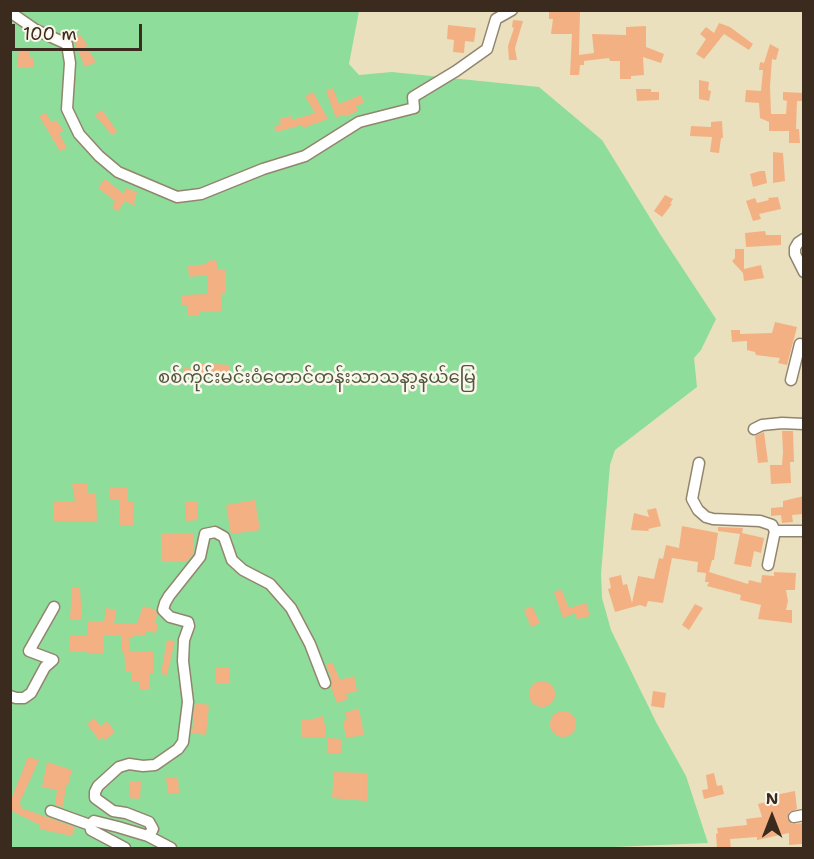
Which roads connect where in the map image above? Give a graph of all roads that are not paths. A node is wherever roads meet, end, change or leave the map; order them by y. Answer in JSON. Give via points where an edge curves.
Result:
{"nodes":[{"id":1,"x":512,"y":10,"type":"edge"},
{"id":2,"x":10,"y":12,"type":"edge"},
{"id":3,"x":804,"y":239,"type":"edge"},
{"id":4,"x":804,"y":272,"type":"edge"},
{"id":5,"x":802,"y":342,"type":"edge"},
{"id":6,"x":791,"y":380,"type":"dead end"},
{"id":7,"x":804,"y":424,"type":"edge"},
{"id":8,"x":754,"y":429,"type":"dead end"},
{"id":9,"x":699,"y":463,"type":"dead end"},
{"id":10,"x":775,"y":531,"type":"junction"},
{"id":11,"x":804,"y":531,"type":"edge"},
{"id":12,"x":768,"y":565,"type":"dead end"},
{"id":13,"x":54,"y":607,"type":"dead end"},
{"id":14,"x":325,"y":683,"type":"dead end"},
{"id":15,"x":10,"y":696,"type":"edge"},
{"id":16,"x":51,"y":811,"type":"dead end"},
{"id":17,"x":90,"y":825,"type":"junction"},
{"id":18,"x":148,"y":836,"type":"junction"},
{"id":19,"x":125,"y":849,"type":"edge"},
{"id":20,"x":171,"y":849,"type":"edge"}],
"edges":[{"from":1,"to":2,"type":"street","via":[[496,19],[488,49],[413,97],[414,108],[359,122],[304,156],[201,194],[177,196],[118,172],[79,134],[67,109],[67,44]]},
{"from":3,"to":4,"type":"street","via":[[795,248],[795,254]]},
{"from":5,"to":6,"type":"street"},
{"from":7,"to":8,"type":"street","via":[[782,423]]},
{"from":9,"to":10,"type":"street","via":[[692,499],[698,510],[713,519],[760,520],[772,525]]},
{"from":10,"to":11,"type":"street"},
{"from":10,"to":12,"type":"street"},
{"from":13,"to":15,"type":"street","via":[[29,651],[52,660],[31,693],[24,698]]},
{"from":14,"to":18,"type":"street","via":[[291,608],[270,584],[232,560],[224,537],[215,532],[205,534],[200,557],[169,596],[163,610],[189,626],[184,640],[189,702],[183,742],[155,765],[119,767],[95,792],[95,798],[113,811],[149,822],[153,829]]},
{"from":16,"to":17,"type":"street"},
{"from":17,"to":18,"type":"street","via":[[94,821]]},
{"from":17,"to":19,"type":"street","via":[[91,830]]},
{"from":18,"to":20,"type":"street"}]}
